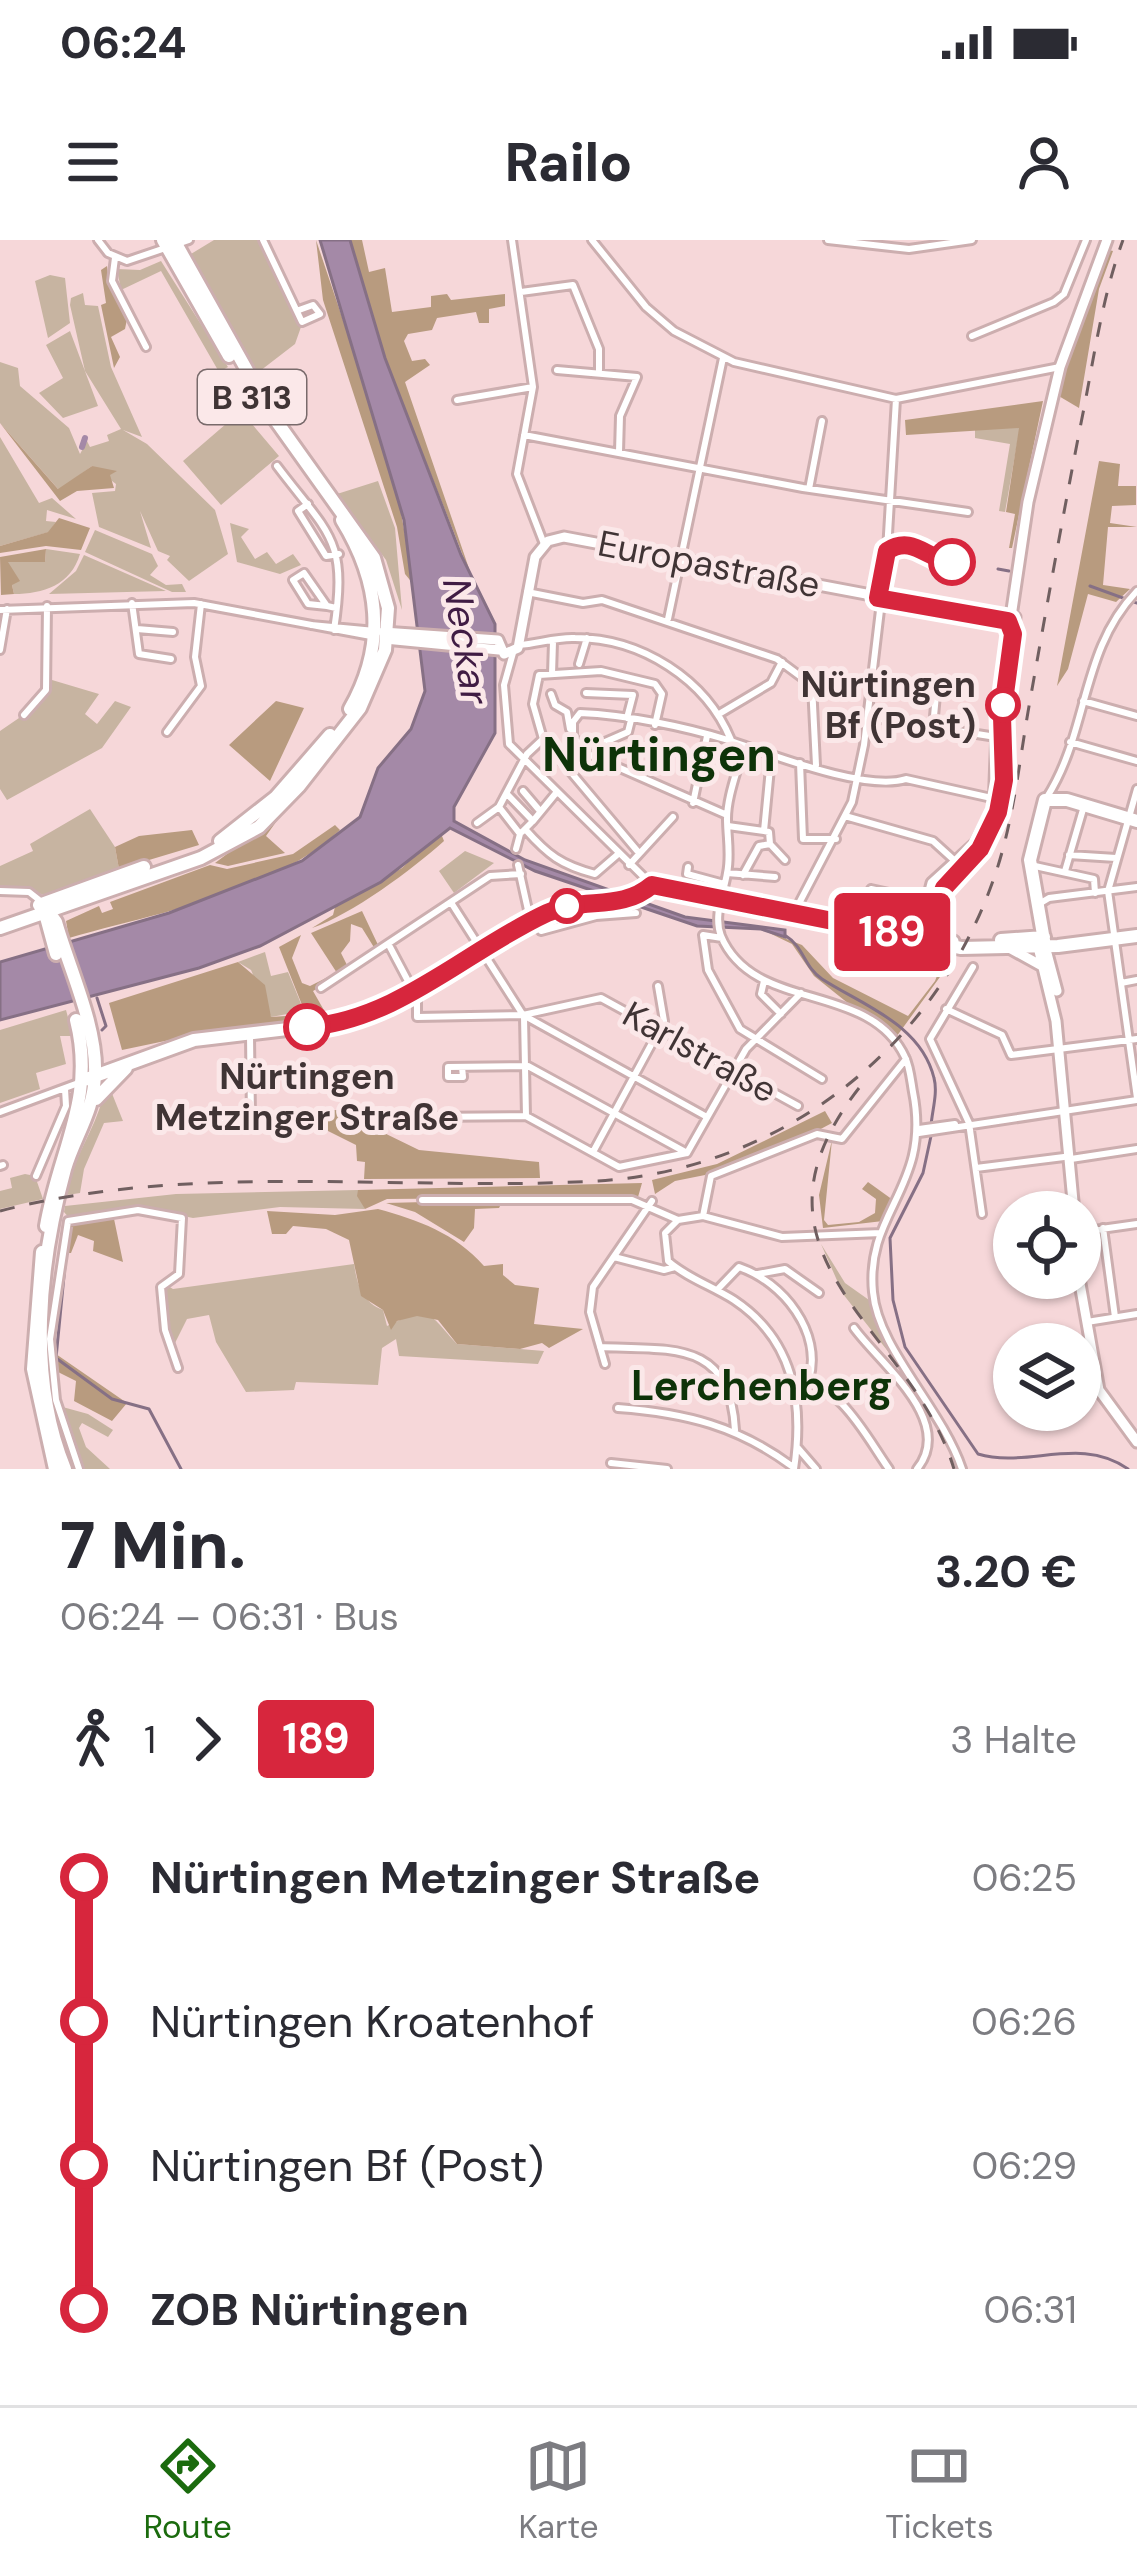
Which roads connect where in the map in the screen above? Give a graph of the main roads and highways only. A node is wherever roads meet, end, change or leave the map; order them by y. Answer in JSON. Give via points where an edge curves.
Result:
{"nodes":[{"id":1,"x":1107,"y":240,"type":"edge"},
{"id":2,"x":174,"y":243,"type":"edge"},
{"id":3,"x":382,"y":608,"type":"junction"},
{"id":4,"x":1011,"y":618,"type":"junction"},
{"id":5,"x":393,"y":636,"type":"junction"},
{"id":6,"x":514,"y":642,"type":"junction"},
{"id":7,"x":498,"y":646,"type":"junction"},
{"id":8,"x":375,"y":669,"type":"junction"},
{"id":9,"x":996,"y":737,"type":"junction"},
{"id":10,"x":1002,"y":751,"type":"junction"},
{"id":11,"x":1132,"y":820,"type":"edge"},
{"id":12,"x":958,"y":866,"type":"junction"},
{"id":13,"x":140,"y":872,"type":"junction"},
{"id":14,"x":930,"y":900,"type":"junction"},
{"id":15,"x":933,"y":913,"type":"junction"},
{"id":16,"x":48,"y":914,"type":"junction"},
{"id":17,"x":0,"y":925,"type":"edge"},
{"id":18,"x":1137,"y":936,"type":"edge"},
{"id":19,"x":921,"y":937,"type":"junction"},
{"id":20,"x":954,"y":941,"type":"junction"},
{"id":21,"x":1044,"y":943,"type":"junction"},
{"id":22,"x":1007,"y":947,"type":"junction"},
{"id":23,"x":1047,"y":968,"type":"junction"},
{"id":24,"x":83,"y":1033,"type":"junction"},
{"id":25,"x":92,"y":1048,"type":"junction"},
{"id":26,"x":127,"y":1065,"type":"junction"},
{"id":27,"x":91,"y":1076,"type":"junction"},
{"id":28,"x":92,"y":1105,"type":"junction"},
{"id":29,"x":1072,"y":1191,"type":"edge"},
{"id":30,"x":1081,"y":1299,"type":"edge"},
{"id":31,"x":1137,"y":1442,"type":"edge"},
{"id":32,"x":55,"y":1469,"type":"edge"},
{"id":33,"x":65,"y":1469,"type":"edge"}],
"edges":[{"from":1,"to":4,"type":"main road","via":[[1060,367]]},
{"from":2,"to":3,"type":"main road","number":"B 313","via":[[274,434],[357,546]]},
{"from":3,"to":5,"type":"main road","number":"B 313"},
{"from":3,"to":5,"type":"main road"},
{"from":4,"to":6,"type":"main road","name":"Europastraße","via":[[575,538],[544,544]]},
{"from":4,"to":9,"type":"main road"},
{"from":4,"to":10,"type":"main road"},
{"from":5,"to":7,"type":"main road"},
{"from":5,"to":8,"type":"main road","number":"B 313"},
{"from":5,"to":8,"type":"main road"},
{"from":6,"to":7,"type":"main road"},
{"from":6,"to":7,"type":"main road"},
{"from":8,"to":13,"type":"main road","number":"B 313","via":[[280,800],[214,844]]},
{"from":9,"to":10,"type":"main road"},
{"from":9,"to":12,"type":"main road","via":[[996,799]]},
{"from":10,"to":12,"type":"main road","via":[[996,819]]},
{"from":11,"to":21,"type":"main road","via":[[1045,800],[1031,866]]},
{"from":12,"to":14,"type":"main road"},
{"from":13,"to":16,"type":"main road","number":"B 313"},
{"from":13,"to":16,"type":"main road","number":"B 313"},
{"from":14,"to":15,"type":"main road"},
{"from":14,"to":19,"type":"main road"},
{"from":15,"to":19,"type":"main road"},
{"from":15,"to":20,"type":"main road","via":[[937,930]]},
{"from":16,"to":17,"type":"main road"},
{"from":16,"to":17,"type":"main road"},
{"from":16,"to":24,"type":"main road"},
{"from":18,"to":21,"type":"main road"},
{"from":19,"to":20,"type":"main road"},
{"from":19,"to":22,"type":"main road"},
{"from":19,"to":26,"type":"main road","via":[[647,888],[624,903],[567,906],[533,920],[355,1021],[194,1040]]},
{"from":20,"to":21,"type":"main road"},
{"from":21,"to":22,"type":"main road"},
{"from":21,"to":23,"type":"main road"},
{"from":21,"to":23,"type":"main road"},
{"from":22,"to":23,"type":"main road"},
{"from":23,"to":29,"type":"main road","via":[[1063,1048]]},
{"from":24,"to":25,"type":"main road"},
{"from":24,"to":27,"type":"main road"},
{"from":25,"to":26,"type":"main road"},
{"from":25,"to":27,"type":"main road"},
{"from":26,"to":27,"type":"main road"},
{"from":26,"to":28,"type":"main road"},
{"from":27,"to":28,"type":"main road"},
{"from":27,"to":32,"type":"main road","via":[[55,1174],[33,1317],[36,1393]]},
{"from":28,"to":33,"type":"main road","via":[[63,1178],[42,1319],[46,1406]]},
{"from":30,"to":31,"type":"main road","via":[[1099,1390]]}]}
